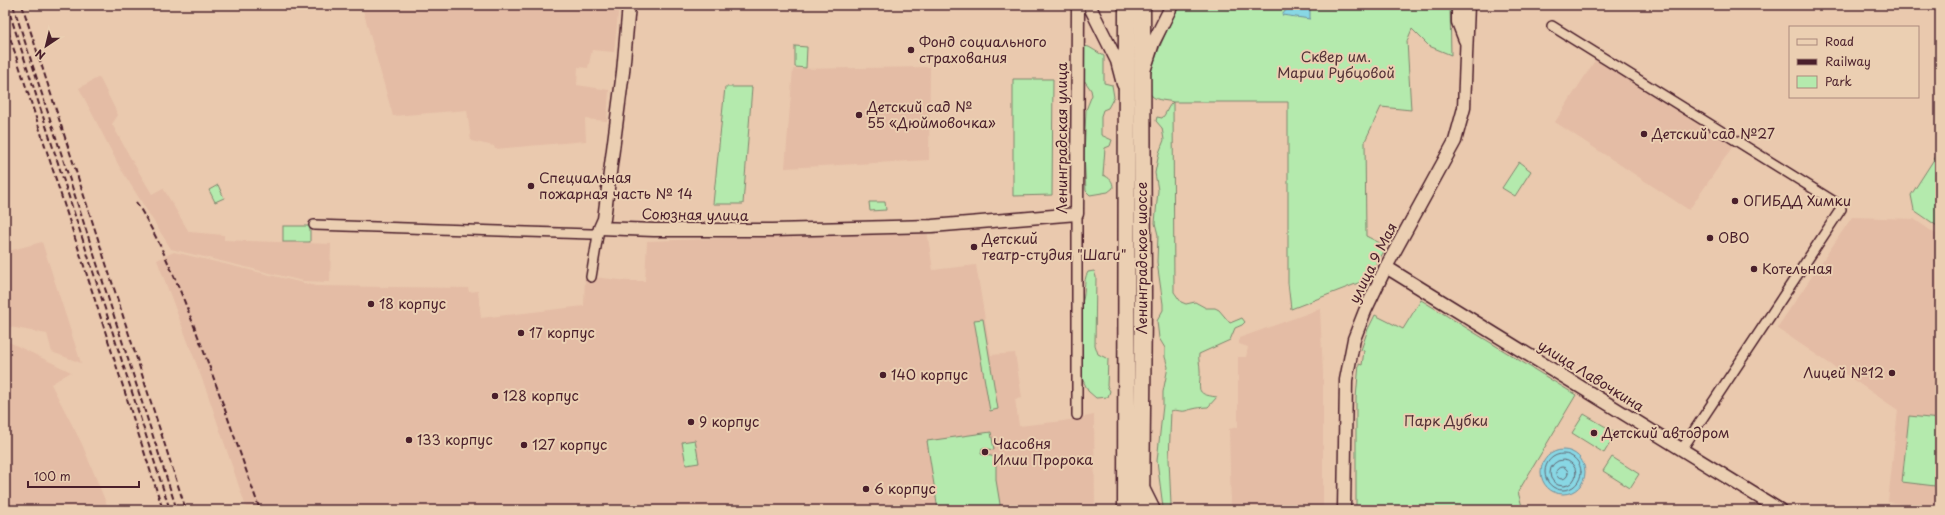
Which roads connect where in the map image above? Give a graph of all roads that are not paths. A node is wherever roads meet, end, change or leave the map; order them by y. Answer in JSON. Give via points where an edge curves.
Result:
{"nodes":[{"id":1,"x":629,"y":5,"type":"edge"},
{"id":2,"x":1081,"y":5,"type":"edge"},
{"id":3,"x":1127,"y":5,"type":"edge"},
{"id":4,"x":1142,"y":5,"type":"edge"},
{"id":5,"x":1172,"y":5,"type":"edge"},
{"id":6,"x":1458,"y":5,"type":"edge"},
{"id":7,"x":1468,"y":5,"type":"edge"},
{"id":8,"x":1552,"y":26,"type":"dead end"},
{"id":9,"x":1100,"y":30,"type":"junction"},
{"id":10,"x":1077,"y":38,"type":"junction"},
{"id":11,"x":1465,"y":41,"type":"junction"},
{"id":12,"x":1142,"y":82,"type":"junction"},
{"id":13,"x":1127,"y":98,"type":"junction"},
{"id":14,"x":1077,"y":214,"type":"junction"},
{"id":15,"x":314,"y":225,"type":"dead end"},
{"id":16,"x":600,"y":228,"type":"junction"},
{"id":17,"x":1386,"y":267,"type":"junction"},
{"id":18,"x":591,"y":277,"type":"dead end"},
{"id":19,"x":1077,"y":415,"type":"dead end"},
{"id":20,"x":1682,"y":449,"type":"junction"},
{"id":21,"x":1141,"y":484,"type":"junction"},
{"id":22,"x":1126,"y":510,"type":"edge"},
{"id":23,"x":1141,"y":510,"type":"edge"},
{"id":24,"x":1154,"y":510,"type":"edge"},
{"id":25,"x":1344,"y":510,"type":"edge"},
{"id":26,"x":1780,"y":510,"type":"edge"}],
"edges":[{"from":1,"to":16,"type":"street","via":[[604,219]]},
{"from":2,"to":9,"type":"street"},
{"from":2,"to":10,"type":"street","name":"Ленинградская улица"},
{"from":3,"to":13,"type":"highway","name":"Ленинградское шоссе"},
{"from":4,"to":12,"type":"highway","name":"Ленинградское шоссе"},
{"from":5,"to":12,"type":"street","via":[[1153,43]]},
{"from":6,"to":11,"type":"street","name":"улица 9 Мая","via":[[1458,22]]},
{"from":7,"to":11,"type":"street","name":"улица 9 Мая"},
{"from":8,"to":20,"type":"street","via":[[1838,204],[1841,209]]},
{"from":9,"to":10,"type":"street","via":[[1088,25]]},
{"from":9,"to":13,"type":"street","via":[[1116,61]]},
{"from":10,"to":14,"type":"street","name":"Ленинградская улица"},
{"from":11,"to":17,"type":"street","name":"улица 9 Мая","via":[[1464,108],[1460,128]]},
{"from":12,"to":21,"type":"highway","name":"Ленинградское шоссе"},
{"from":13,"to":22,"type":"highway","name":"Ленинградское шоссе"},
{"from":14,"to":16,"type":"street","name":"Союзная улица","via":[[932,226],[774,230]]},
{"from":14,"to":19,"type":"street","name":"Ленинградская улица"},
{"from":15,"to":16,"type":"street","name":"Союзная улица","via":[[590,234],[595,234]]},
{"from":16,"to":18,"type":"street"},
{"from":17,"to":20,"type":"street","name":"улица Лавочкина"},
{"from":17,"to":25,"type":"street","name":"улица 9 Мая","via":[[1358,326],[1350,355],[1346,380]]},
{"from":20,"to":26,"type":"street","name":"улица Лавочкина"},
{"from":21,"to":23,"type":"highway","name":"Ленинградское шоссе"},
{"from":21,"to":24,"type":"street"}]}
